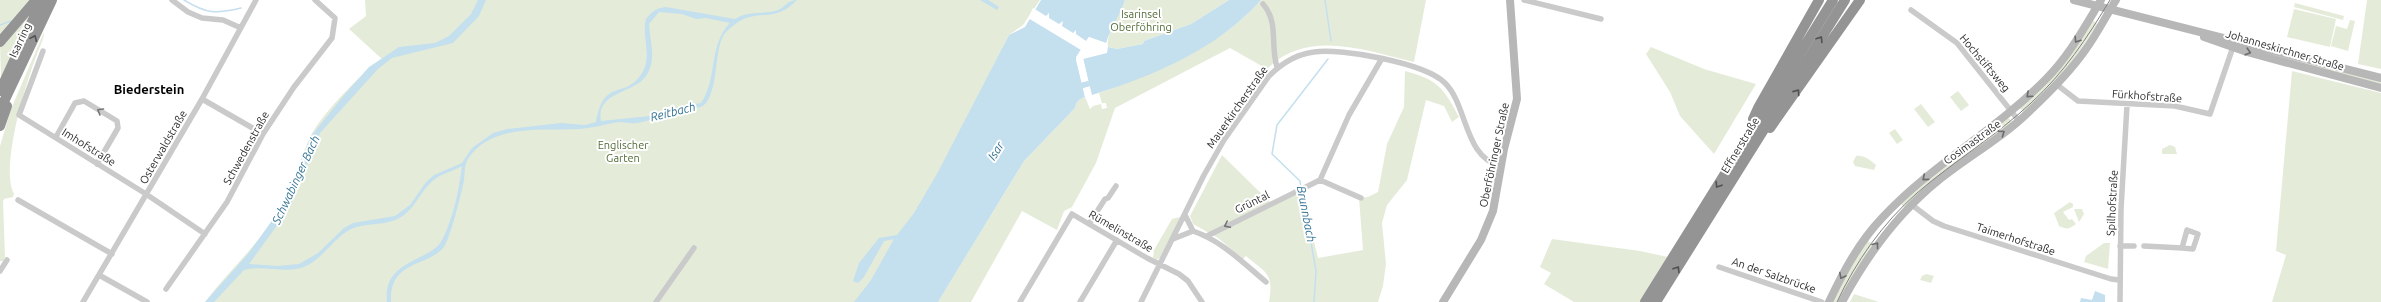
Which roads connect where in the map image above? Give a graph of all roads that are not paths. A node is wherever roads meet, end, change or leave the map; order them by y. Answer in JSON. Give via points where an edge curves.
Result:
{"nodes":[{"id":1,"x":172,"y":0,"type":"edge"},
{"id":2,"x":256,"y":0,"type":"edge"},
{"id":3,"x":316,"y":0,"type":"edge"},
{"id":4,"x":1510,"y":0,"type":"edge"},
{"id":5,"x":1524,"y":0,"type":"edge"},
{"id":6,"x":1819,"y":0,"type":"edge"},
{"id":7,"x":1833,"y":0,"type":"edge"},
{"id":8,"x":1844,"y":0,"type":"edge"},
{"id":9,"x":1860,"y":0,"type":"edge"},
{"id":10,"x":2074,"y":0,"type":"edge"},
{"id":11,"x":2116,"y":0,"type":"edge"},
{"id":12,"x":2099,"y":3,"type":"edge"},
{"id":13,"x":41,"y":4,"type":"edge"},
{"id":14,"x":1263,"y":4,"type":"dead end"},
{"id":15,"x":1911,"y":10,"type":"dead end"},
{"id":16,"x":2110,"y":10,"type":"junction"},
{"id":17,"x":1601,"y":19,"type":"dead end"},
{"id":18,"x":241,"y":28,"type":"junction"},
{"id":19,"x":0,"y":42,"type":"edge"},
{"id":20,"x":2235,"y":44,"type":"junction"},
{"id":21,"x":44,"y":51,"type":"dead end"},
{"id":22,"x":1381,"y":60,"type":"junction"},
{"id":23,"x":1277,"y":67,"type":"junction"},
{"id":24,"x":20,"y":70,"type":"junction"},
{"id":25,"x":2381,"y":78,"type":"edge"},
{"id":26,"x":2056,"y":84,"type":"junction"},
{"id":27,"x":2381,"y":88,"type":"edge"},
{"id":28,"x":0,"y":91,"type":"edge"},
{"id":29,"x":202,"y":99,"type":"junction"},
{"id":30,"x":2127,"y":105,"type":"junction"},
{"id":31,"x":0,"y":110,"type":"edge"},
{"id":32,"x":2011,"y":111,"type":"junction"},
{"id":33,"x":2019,"y":121,"type":"junction"},
{"id":34,"x":0,"y":126,"type":"edge"},
{"id":35,"x":263,"y":134,"type":"junction"},
{"id":36,"x":56,"y":137,"type":"junction"},
{"id":37,"x":1750,"y":142,"type":"junction"},
{"id":38,"x":97,"y":164,"type":"junction"},
{"id":39,"x":1501,"y":166,"type":"junction"},
{"id":40,"x":1320,"y":180,"type":"junction"},
{"id":41,"x":1116,"y":186,"type":"dead end"},
{"id":42,"x":146,"y":194,"type":"junction"},
{"id":43,"x":1361,"y":198,"type":"dead end"},
{"id":44,"x":18,"y":200,"type":"dead end"},
{"id":45,"x":1912,"y":205,"type":"junction"},
{"id":46,"x":1185,"y":215,"type":"junction"},
{"id":47,"x":1089,"y":224,"type":"junction"},
{"id":48,"x":1193,"y":231,"type":"junction"},
{"id":49,"x":205,"y":234,"type":"junction"},
{"id":50,"x":1207,"y":236,"type":"junction"},
{"id":51,"x":1173,"y":239,"type":"junction"},
{"id":52,"x":1117,"y":240,"type":"junction"},
{"id":53,"x":2120,"y":246,"type":"junction"},
{"id":54,"x":2134,"y":246,"type":"dead end"},
{"id":55,"x":2144,"y":246,"type":"dead end"},
{"id":56,"x":694,"y":248,"type":"dead end"},
{"id":57,"x":2182,"y":248,"type":"dead end"},
{"id":58,"x":112,"y":254,"type":"junction"},
{"id":59,"x":7,"y":260,"type":"dead end"},
{"id":60,"x":1160,"y":265,"type":"junction"},
{"id":61,"x":1719,"y":267,"type":"dead end"},
{"id":62,"x":0,"y":271,"type":"edge"},
{"id":63,"x":99,"y":275,"type":"junction"},
{"id":64,"x":2119,"y":280,"type":"junction"},
{"id":65,"x":1266,"y":282,"type":"dead end"},
{"id":66,"x":166,"y":289,"type":"dead end"},
{"id":67,"x":84,"y":302,"type":"edge"},
{"id":68,"x":147,"y":302,"type":"edge"},
{"id":69,"x":656,"y":302,"type":"edge"},
{"id":70,"x":1020,"y":302,"type":"edge"},
{"id":71,"x":1080,"y":302,"type":"edge"},
{"id":72,"x":1141,"y":302,"type":"edge"},
{"id":73,"x":1202,"y":302,"type":"edge"},
{"id":74,"x":1442,"y":302,"type":"edge"},
{"id":75,"x":1645,"y":302,"type":"edge"},
{"id":76,"x":1656,"y":302,"type":"edge"},
{"id":77,"x":1822,"y":302,"type":"edge"},
{"id":78,"x":1829,"y":302,"type":"edge"},
{"id":79,"x":1842,"y":302,"type":"edge"},
{"id":80,"x":2120,"y":302,"type":"edge"}],
"edges":[{"from":1,"to":18,"type":"street","via":[[195,15],[211,20],[224,20]]},
{"from":2,"to":18,"type":"street","name":"Osterwaldstraße"},
{"from":3,"to":35,"type":"street","name":"Schwedenstraße","via":[[335,18],[332,38],[303,73]]},
{"from":4,"to":39,"type":"main road","name":"Oberföhringer Straße","via":[[1517,99]]},
{"from":5,"to":17,"type":"street"},
{"from":6,"to":37,"type":"highway","via":[[1758,108]]},
{"from":7,"to":37,"type":"highway","name":"Effnerstraße"},
{"from":37,"to":8,"type":"highway","name":"Effnerstraße","one_way":true},
{"from":37,"to":9,"type":"highway","one_way":true,"via":[[1776,121]]},
{"from":10,"to":12,"type":"main road","name":"Johanneskirchner Straße"},
{"from":11,"to":16,"type":"main road","name":"Cosimastraße"},
{"from":12,"to":16,"type":"main road","name":"Johanneskirchner Straße"},
{"from":12,"to":32,"type":"main road","name":"Cosimastraße","one_way":true,"via":[[2077,41],[2058,65]]},
{"from":13,"to":19,"type":"highway"},
{"from":24,"to":13,"type":"highway","name":"Isarring","one_way":true},
{"from":13,"to":28,"type":"highway","name":"Isarring"},
{"from":14,"to":23,"type":"street","via":[[1270,13],[1273,23],[1273,51]]},
{"from":15,"to":32,"type":"street","name":"Hochstiftsweg","via":[[1957,43]]},
{"from":16,"to":20,"type":"main road","name":"Johanneskirchner Straße"},
{"from":16,"to":26,"type":"main road","name":"Cosimastraße","via":[[2086,50]]},
{"from":18,"to":29,"type":"street","name":"Osterwaldstraße"},
{"from":20,"to":25,"type":"main road","name":"Johanneskirchner Straße"},
{"from":20,"to":27,"type":"main road","name":"Johanneskirchner Straße","one_way":true},
{"from":20,"to":30,"type":"street","name":"Fürkhofstraße","via":[[2210,114],[2175,106]]},
{"from":21,"to":36,"type":"street","name":"Imhofstraße","via":[[19,115]]},
{"from":22,"to":23,"type":"street","name":"Mauerkircherstraße","via":[[1339,52],[1313,52],[1302,54]]},
{"from":22,"to":39,"type":"street","name":"Mauerkircherstraße","via":[[1423,69],[1439,78],[1457,100],[1469,133],[1480,153],[1489,162]]},
{"from":22,"to":40,"type":"street","via":[[1348,115]]},
{"from":23,"to":46,"type":"street","name":"Mauerkircherstraße","via":[[1224,140]]},
{"from":24,"to":31,"type":"highway","name":"Isarring"},
{"from":24,"to":34,"type":"highway"},
{"from":26,"to":30,"type":"street","name":"Fürkhofstraße","via":[[2078,100]]},
{"from":26,"to":33,"type":"main road","name":"Cosimastraße"},
{"from":29,"to":35,"type":"street"},
{"from":29,"to":42,"type":"street","name":"Osterwaldstraße"},
{"from":30,"to":53,"type":"street","name":"Spilhofstraße"},
{"from":32,"to":33,"type":"street","name":"Hochstiftsweg"},
{"from":32,"to":78,"type":"main road","name":"Cosimastraße","one_way":true,"via":[[1928,175],[1882,218],[1852,259]]},
{"from":45,"to":33,"type":"main road","name":"Cosimastraße","one_way":true,"via":[[1939,180]]},
{"from":35,"to":49,"type":"street","name":"Schwedenstraße","via":[[238,182]]},
{"from":36,"to":38,"type":"street","name":"Imhofstraße"},
{"from":38,"to":36,"type":"street","one_way":true,"via":[[118,128],[117,121],[84,101],[79,101],[75,103]]},
{"from":37,"to":75,"type":"highway","name":"Effnerstraße","one_way":true},
{"from":76,"to":37,"type":"highway","name":"Effnerstraße","one_way":true},
{"from":38,"to":42,"type":"street","name":"Imhofstraße"},
{"from":39,"to":74,"type":"main road","name":"Oberföhringer Straße","via":[[1490,222]]},
{"from":40,"to":43,"type":"street"},
{"from":40,"to":50,"type":"street","name":"Grüntal","one_way":true},
{"from":41,"to":47,"type":"street"},
{"from":42,"to":49,"type":"street","name":"Imhofstraße"},
{"from":42,"to":58,"type":"street","name":"Osterwaldstraße"},
{"from":44,"to":58,"type":"street"},
{"from":45,"to":64,"type":"street","name":"Taimerhofstraße","via":[[1932,221],[1944,226],[2111,280]]},
{"from":79,"to":45,"type":"main road","name":"Cosimastraße","one_way":true,"via":[[1872,250]]},
{"from":46,"to":48,"type":"street"},
{"from":46,"to":51,"type":"street","name":"Mauerkircherstraße"},
{"from":47,"to":52,"type":"street","name":"Rümelinstraße"},
{"from":47,"to":70,"type":"street","name":"Rümelinstraße","via":[[1072,214]]},
{"from":48,"to":50,"type":"street"},
{"from":48,"to":51,"type":"street"},
{"from":49,"to":66,"type":"street","name":"Schwedenstraße"},
{"from":50,"to":65,"type":"street","via":[[1218,242]]},
{"from":51,"to":60,"type":"street","name":"Mauerkircherstraße"},
{"from":52,"to":60,"type":"street","name":"Rümelinstraße"},
{"from":52,"to":71,"type":"street"},
{"from":53,"to":54,"type":"street"},
{"from":53,"to":64,"type":"street","name":"Spilhofstraße"},
{"from":55,"to":57,"type":"street"},
{"from":56,"to":69,"type":"street"},
{"from":58,"to":63,"type":"street","name":"Osterwaldstraße"},
{"from":59,"to":62,"type":"street"},
{"from":60,"to":72,"type":"street","name":"Mauerkircherstraße"},
{"from":60,"to":73,"type":"street","name":"Rümelinstraße","via":[[1188,281]]},
{"from":61,"to":77,"type":"street","name":"An der Salzbrücke"},
{"from":63,"to":67,"type":"street","name":"Osterwaldstraße"},
{"from":63,"to":68,"type":"street"},
{"from":64,"to":80,"type":"street","name":"Spilhofstraße"}]}
